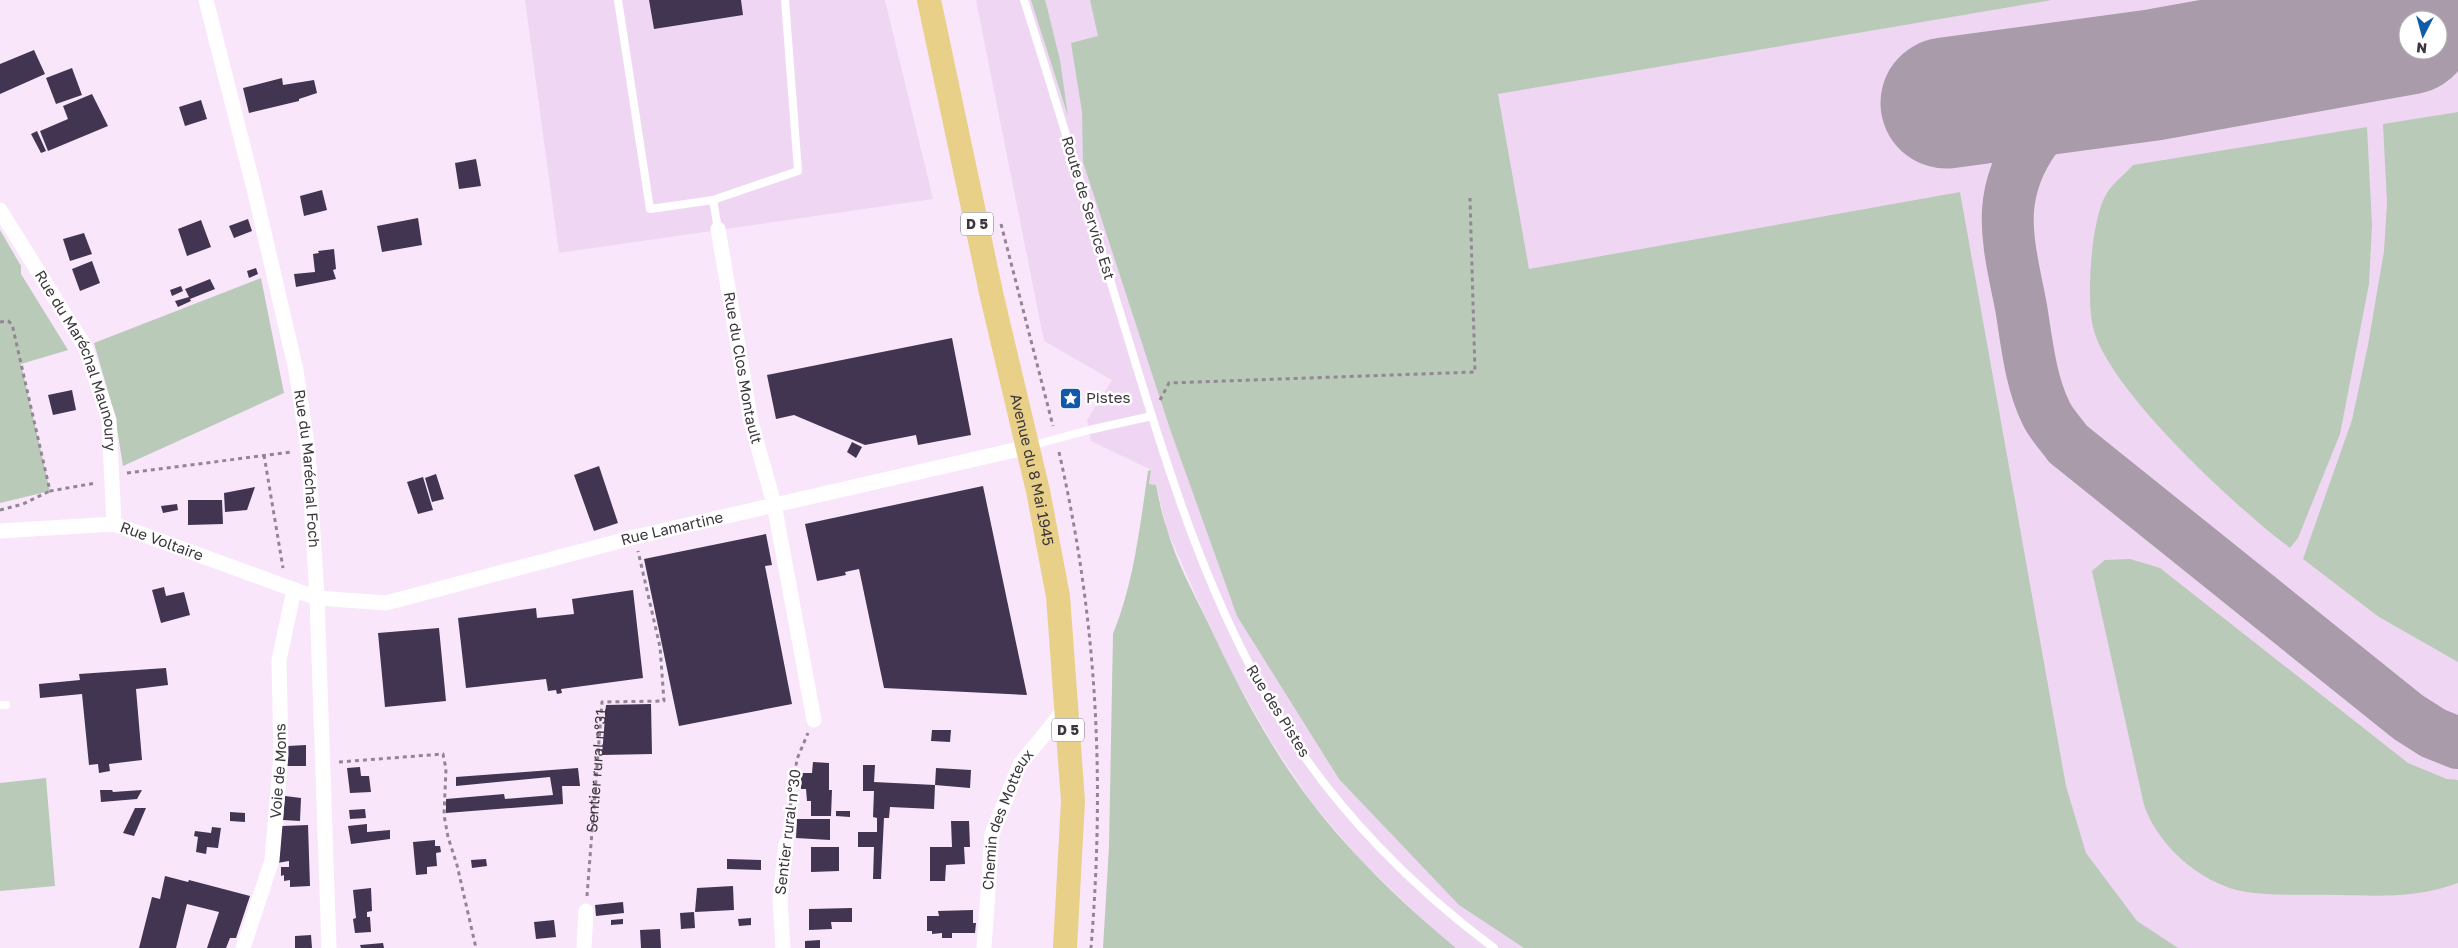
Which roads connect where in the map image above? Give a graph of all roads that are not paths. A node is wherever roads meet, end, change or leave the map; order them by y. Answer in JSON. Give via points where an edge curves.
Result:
{"nodes":[{"id":1,"x":206,"y":0,"type":"edge"},
{"id":2,"x":618,"y":0,"type":"edge"},
{"id":3,"x":785,"y":0,"type":"edge"},
{"id":4,"x":929,"y":0,"type":"edge"},
{"id":5,"x":1024,"y":0,"type":"edge"},
{"id":6,"x":713,"y":200,"type":"junction"},
{"id":7,"x":0,"y":210,"type":"edge"},
{"id":8,"x":718,"y":229,"type":"joint"},
{"id":9,"x":1152,"y":416,"type":"junction"},
{"id":10,"x":1028,"y":447,"type":"junction"},
{"id":11,"x":774,"y":504,"type":"junction"},
{"id":12,"x":114,"y":524,"type":"junction"},
{"id":13,"x":0,"y":531,"type":"edge"},
{"id":14,"x":290,"y":589,"type":"junction"},
{"id":15,"x":317,"y":598,"type":"junction"},
{"id":16,"x":1066,"y":705,"type":"junction"},
{"id":17,"x":814,"y":720,"type":"road end"},
{"id":18,"x":786,"y":844,"type":"road end"},
{"id":19,"x":586,"y":911,"type":"road end"},
{"id":20,"x":243,"y":948,"type":"edge"},
{"id":21,"x":329,"y":948,"type":"edge"},
{"id":22,"x":584,"y":948,"type":"edge"},
{"id":23,"x":783,"y":948,"type":"edge"},
{"id":24,"x":984,"y":948,"type":"edge"},
{"id":25,"x":1065,"y":948,"type":"edge"},
{"id":26,"x":1494,"y":948,"type":"edge"}],
"edges":[{"from":1,"to":15,"type":"street","name":"Rue du Maréchal Foch","via":[[296,370],[308,450]]},
{"from":2,"to":6,"type":"lane","via":[[650,209]]},
{"from":3,"to":6,"type":"lane","via":[[798,171]]},
{"from":4,"to":10,"type":"main road","name":"Avenue du 8 Mai 1945","number":"D 5","via":[[992,297]]},
{"from":5,"to":9,"type":"lane","name":"Route de Service Est"},
{"from":6,"to":8,"type":"lane"},
{"from":7,"to":12,"type":"street","name":"Rue du Maréchal Maunoury","via":[[85,347],[109,420]]},
{"from":8,"to":11,"type":"street","name":"Rue du Clos Montault","via":[[751,422]]},
{"from":9,"to":10,"type":"lane"},
{"from":9,"to":26,"type":"lane","name":"Rue des Pistes","via":[[1200,558],[1236,641],[1284,726],[1355,819],[1421,888]]},
{"from":10,"to":11,"type":"street","name":"Rue Lamartine"},
{"from":10,"to":16,"type":"main road","name":"Avenue du 8 Mai 1945","number":"D 5","via":[[1058,596]]},
{"from":11,"to":15,"type":"street","name":"Rue Lamartine","via":[[635,537],[399,601]]},
{"from":11,"to":17,"type":"street","name":"Rue du Clos Montault"},
{"from":12,"to":13,"type":"street","name":"Rue Voltaire"},
{"from":12,"to":14,"type":"street","name":"Rue Voltaire"},
{"from":14,"to":15,"type":"street","name":"Rue Voltaire"},
{"from":14,"to":20,"type":"street","name":"Voie de Mons","via":[[279,660],[281,754],[272,860]]},
{"from":15,"to":21,"type":"street","name":"Rue du Maréchal Foch"},
{"from":16,"to":24,"type":"street","name":"Chemin des Motteux","via":[[1020,764],[992,834]]},
{"from":16,"to":25,"type":"main road","name":"Avenue du 8 Mai 1945","number":"D 5","via":[[1073,801]]},
{"from":18,"to":23,"type":"street","name":"Sentier rural n°30","via":[[780,898]]},
{"from":19,"to":22,"type":"street"}]}
